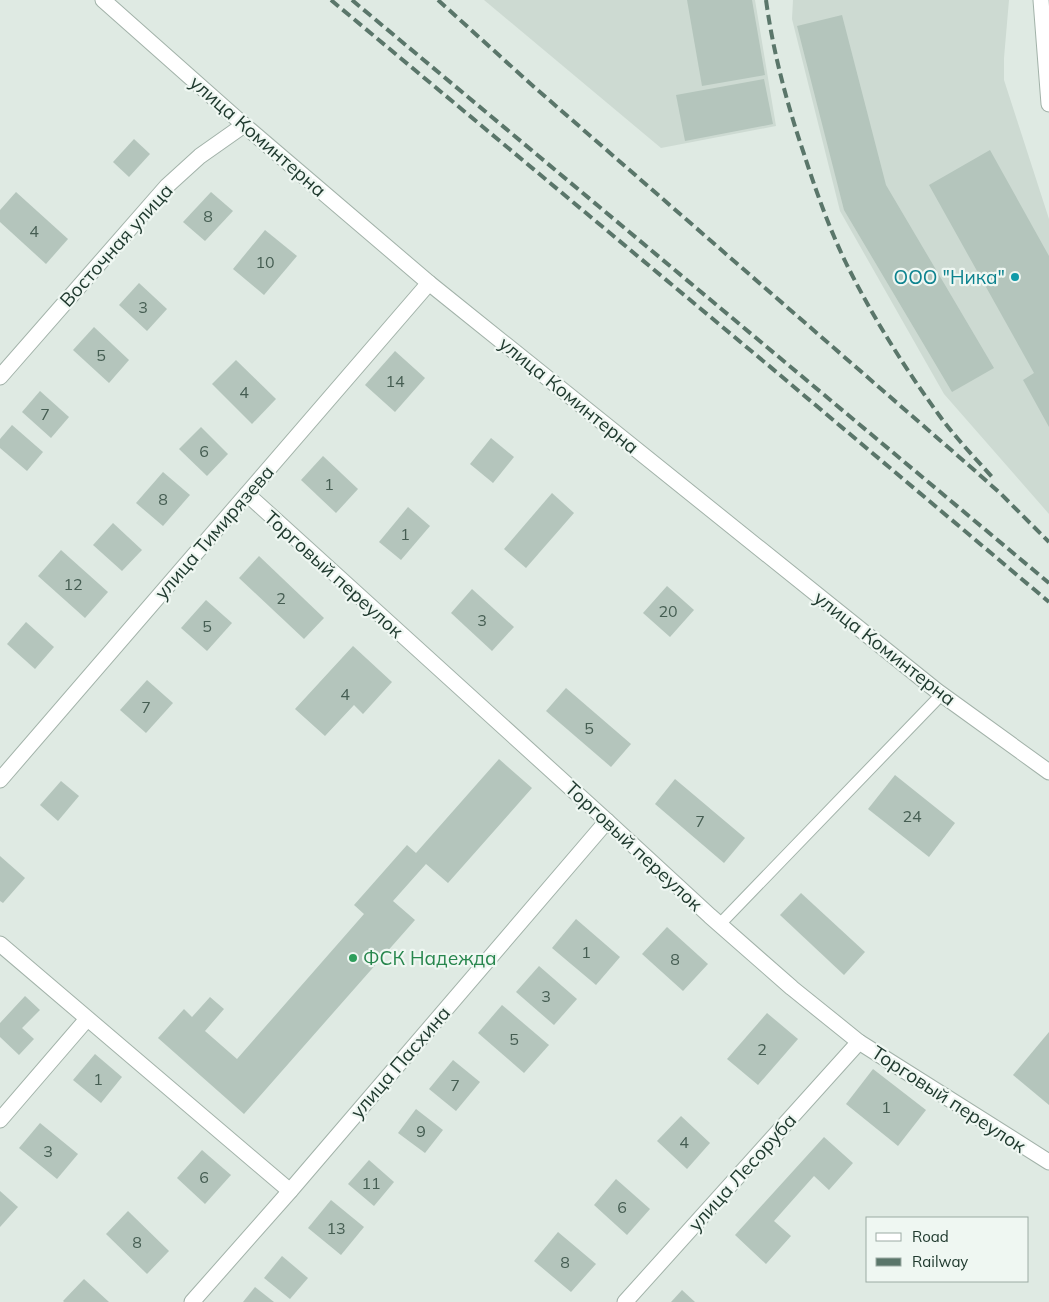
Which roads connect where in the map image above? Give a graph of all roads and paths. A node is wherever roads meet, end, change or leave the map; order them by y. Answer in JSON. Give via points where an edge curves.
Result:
{"nodes":[{"id":1,"x":103,"y":0,"type":"edge"},
{"id":2,"x":1041,"y":0,"type":"edge"},
{"id":3,"x":1049,"y":104,"type":"edge"},
{"id":4,"x":244,"y":125,"type":"junction"},
{"id":5,"x":429,"y":283,"type":"junction"},
{"id":6,"x":0,"y":377,"type":"edge"},
{"id":7,"x":247,"y":494,"type":"junction"},
{"id":8,"x":942,"y":694,"type":"junction"},
{"id":9,"x":1049,"y":772,"type":"edge"},
{"id":10,"x":0,"y":780,"type":"edge"},
{"id":11,"x":607,"y":821,"type":"junction"},
{"id":12,"x":720,"y":924,"type":"junction"},
{"id":13,"x":0,"y":944,"type":"edge"},
{"id":14,"x":87,"y":1019,"type":"junction"},
{"id":15,"x":859,"y":1042,"type":"junction"},
{"id":16,"x":0,"y":1120,"type":"edge"},
{"id":17,"x":1049,"y":1162,"type":"edge"},
{"id":18,"x":290,"y":1191,"type":"junction"},
{"id":19,"x":192,"y":1302,"type":"edge"},
{"id":20,"x":625,"y":1302,"type":"edge"}],
"edges":[{"from":1,"to":4,"type":"street","name":"улица Коминтерна"},
{"from":2,"to":3,"type":"street"},
{"from":4,"to":5,"type":"street","name":"улица Коминтерна"},
{"from":4,"to":6,"type":"street","name":"Восточная улица","via":[[200,156],[167,186]]},
{"from":5,"to":7,"type":"street","name":"улица Тимирязева"},
{"from":5,"to":8,"type":"street","name":"улица Коминтерна"},
{"from":7,"to":10,"type":"street","name":"улица Тимирязева"},
{"from":7,"to":11,"type":"street","name":"Торговый переулок"},
{"from":8,"to":9,"type":"street","name":"улица Коминтерна"},
{"from":8,"to":12,"type":"lane"},
{"from":11,"to":12,"type":"street","name":"Торговый переулок"},
{"from":11,"to":18,"type":"street","name":"улица Пасхина"},
{"from":12,"to":15,"type":"street","name":"Торговый переулок"},
{"from":13,"to":14,"type":"street"},
{"from":14,"to":16,"type":"street"},
{"from":14,"to":18,"type":"street"},
{"from":15,"to":17,"type":"street","name":"Торговый переулок"},
{"from":15,"to":20,"type":"street","name":"улица Лесоруба"},
{"from":18,"to":19,"type":"street","name":"улица Пасхина"}]}
